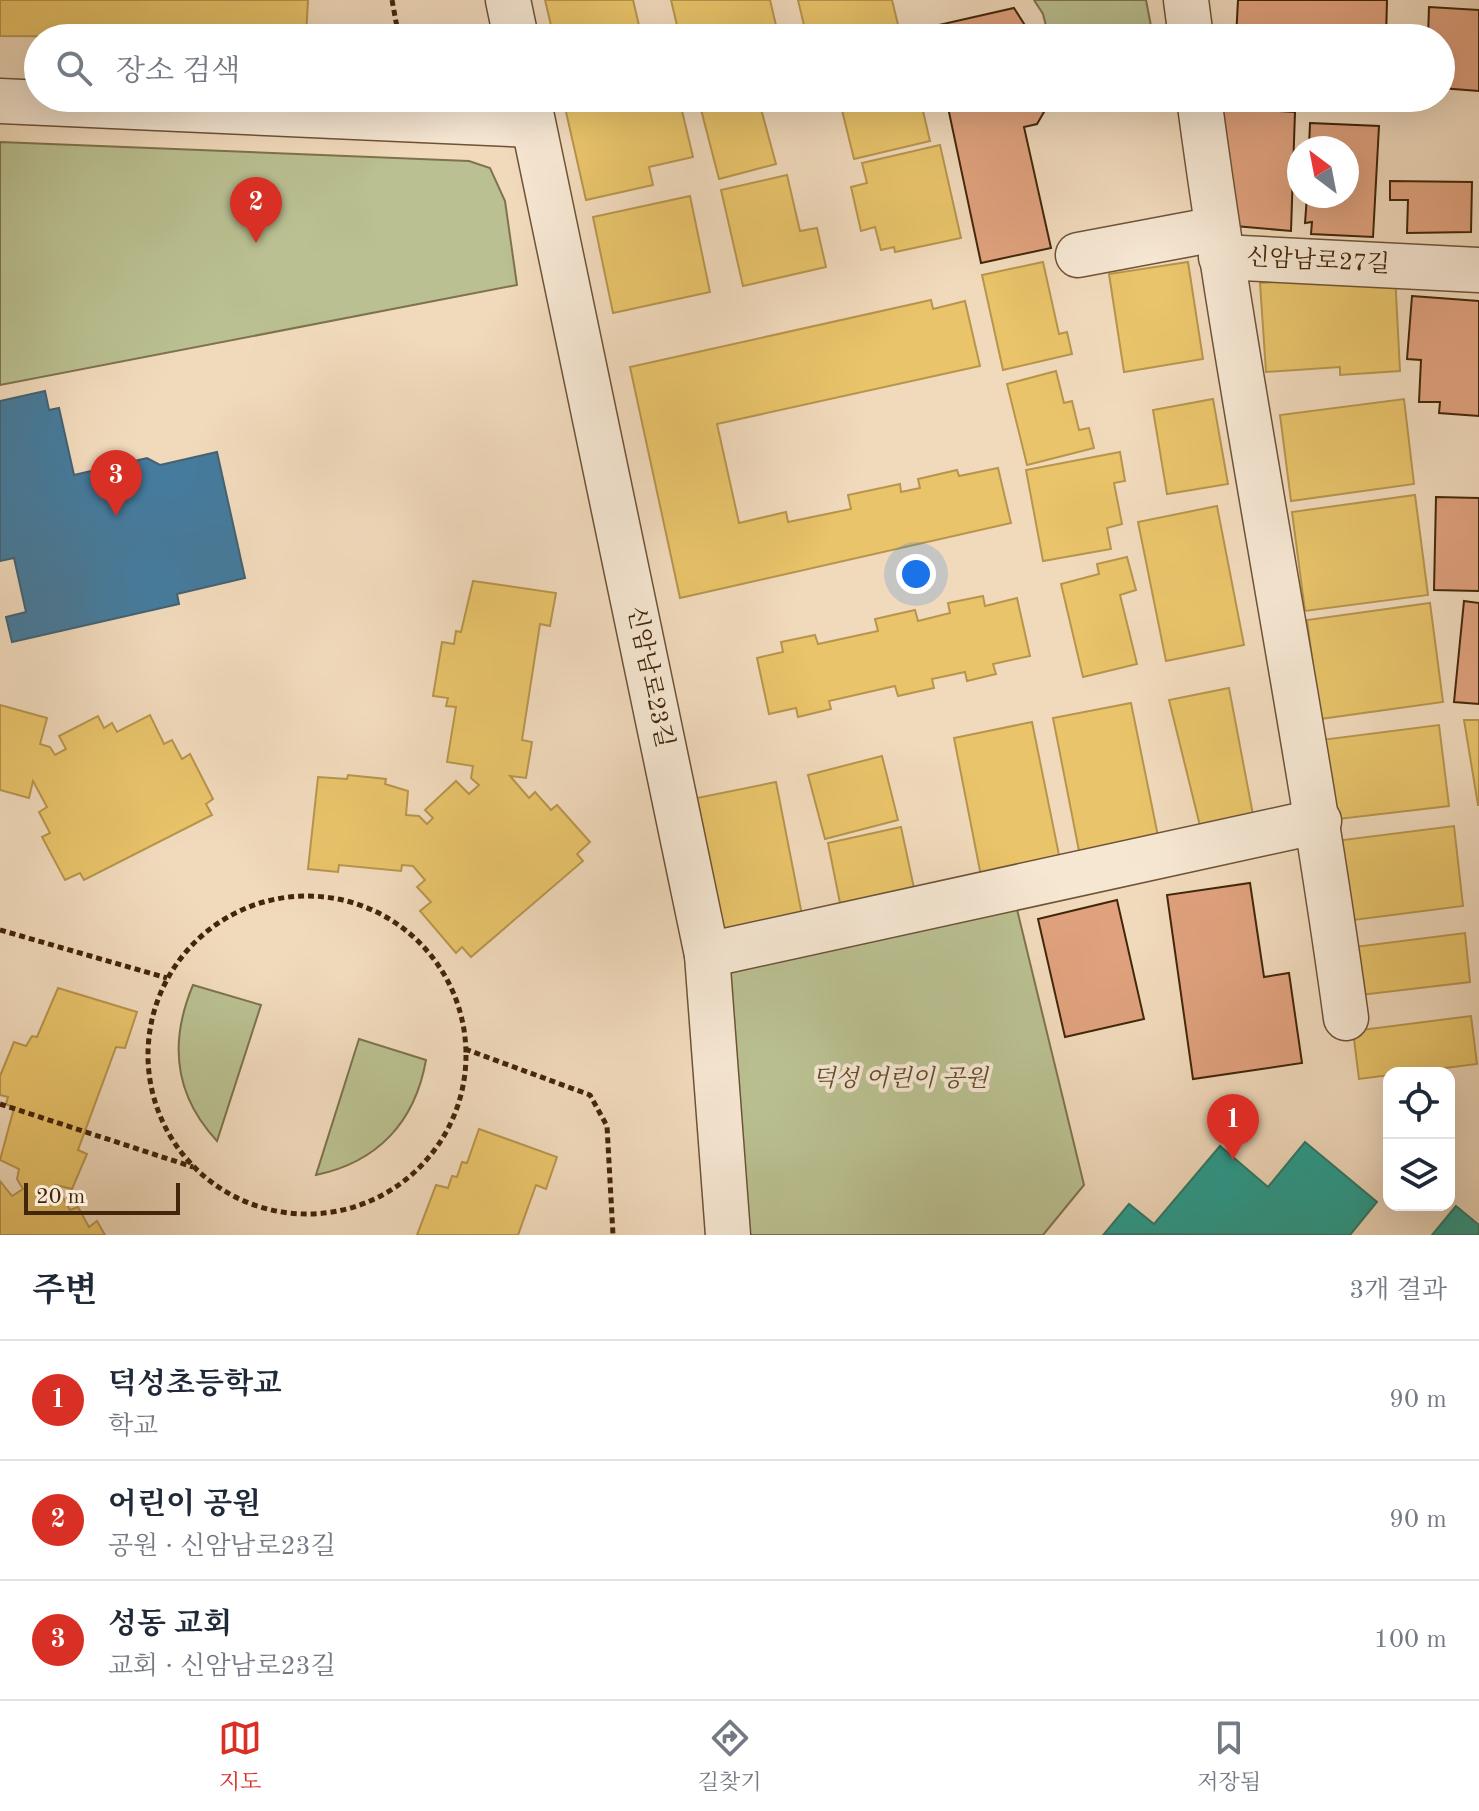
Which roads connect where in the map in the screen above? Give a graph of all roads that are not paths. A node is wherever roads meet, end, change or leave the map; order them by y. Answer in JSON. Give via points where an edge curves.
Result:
{"nodes":[{"id":1,"x":508,"y":0,"type":"edge"},
{"id":2,"x":1186,"y":0,"type":"edge"},
{"id":3,"x":513,"y":24,"type":"edge"},
{"id":4,"x":1189,"y":24,"type":"edge"},
{"id":5,"x":0,"y":101,"type":"edge"},
{"id":6,"x":24,"y":101,"type":"edge"},
{"id":7,"x":530,"y":112,"type":"edge"},
{"id":8,"x":1201,"y":112,"type":"edge"},
{"id":9,"x":1218,"y":243,"type":"junction"},
{"id":10,"x":1078,"y":255,"type":"dead end"},
{"id":11,"x":1479,"y":270,"type":"edge"},
{"id":12,"x":1319,"y":821,"type":"junction"},
{"id":13,"x":707,"y":955,"type":"junction"},
{"id":14,"x":1346,"y":1018,"type":"dead end"},
{"id":15,"x":728,"y":1235,"type":"edge"}],
"edges":[{"from":1,"to":3,"type":"street"},
{"from":2,"to":4,"type":"street"},
{"from":5,"to":6,"type":"street","name":"신암남로23길"},
{"from":7,"to":13,"type":"street","name":"신암남로23길"},
{"from":8,"to":9,"type":"street","name":"신암남로27길"},
{"from":9,"to":10,"type":"street"},
{"from":9,"to":11,"type":"street","name":"신암남로27길"},
{"from":9,"to":12,"type":"street"},
{"from":12,"to":13,"type":"street"},
{"from":12,"to":14,"type":"street"},
{"from":13,"to":15,"type":"street","name":"신암남로23길"}]}
